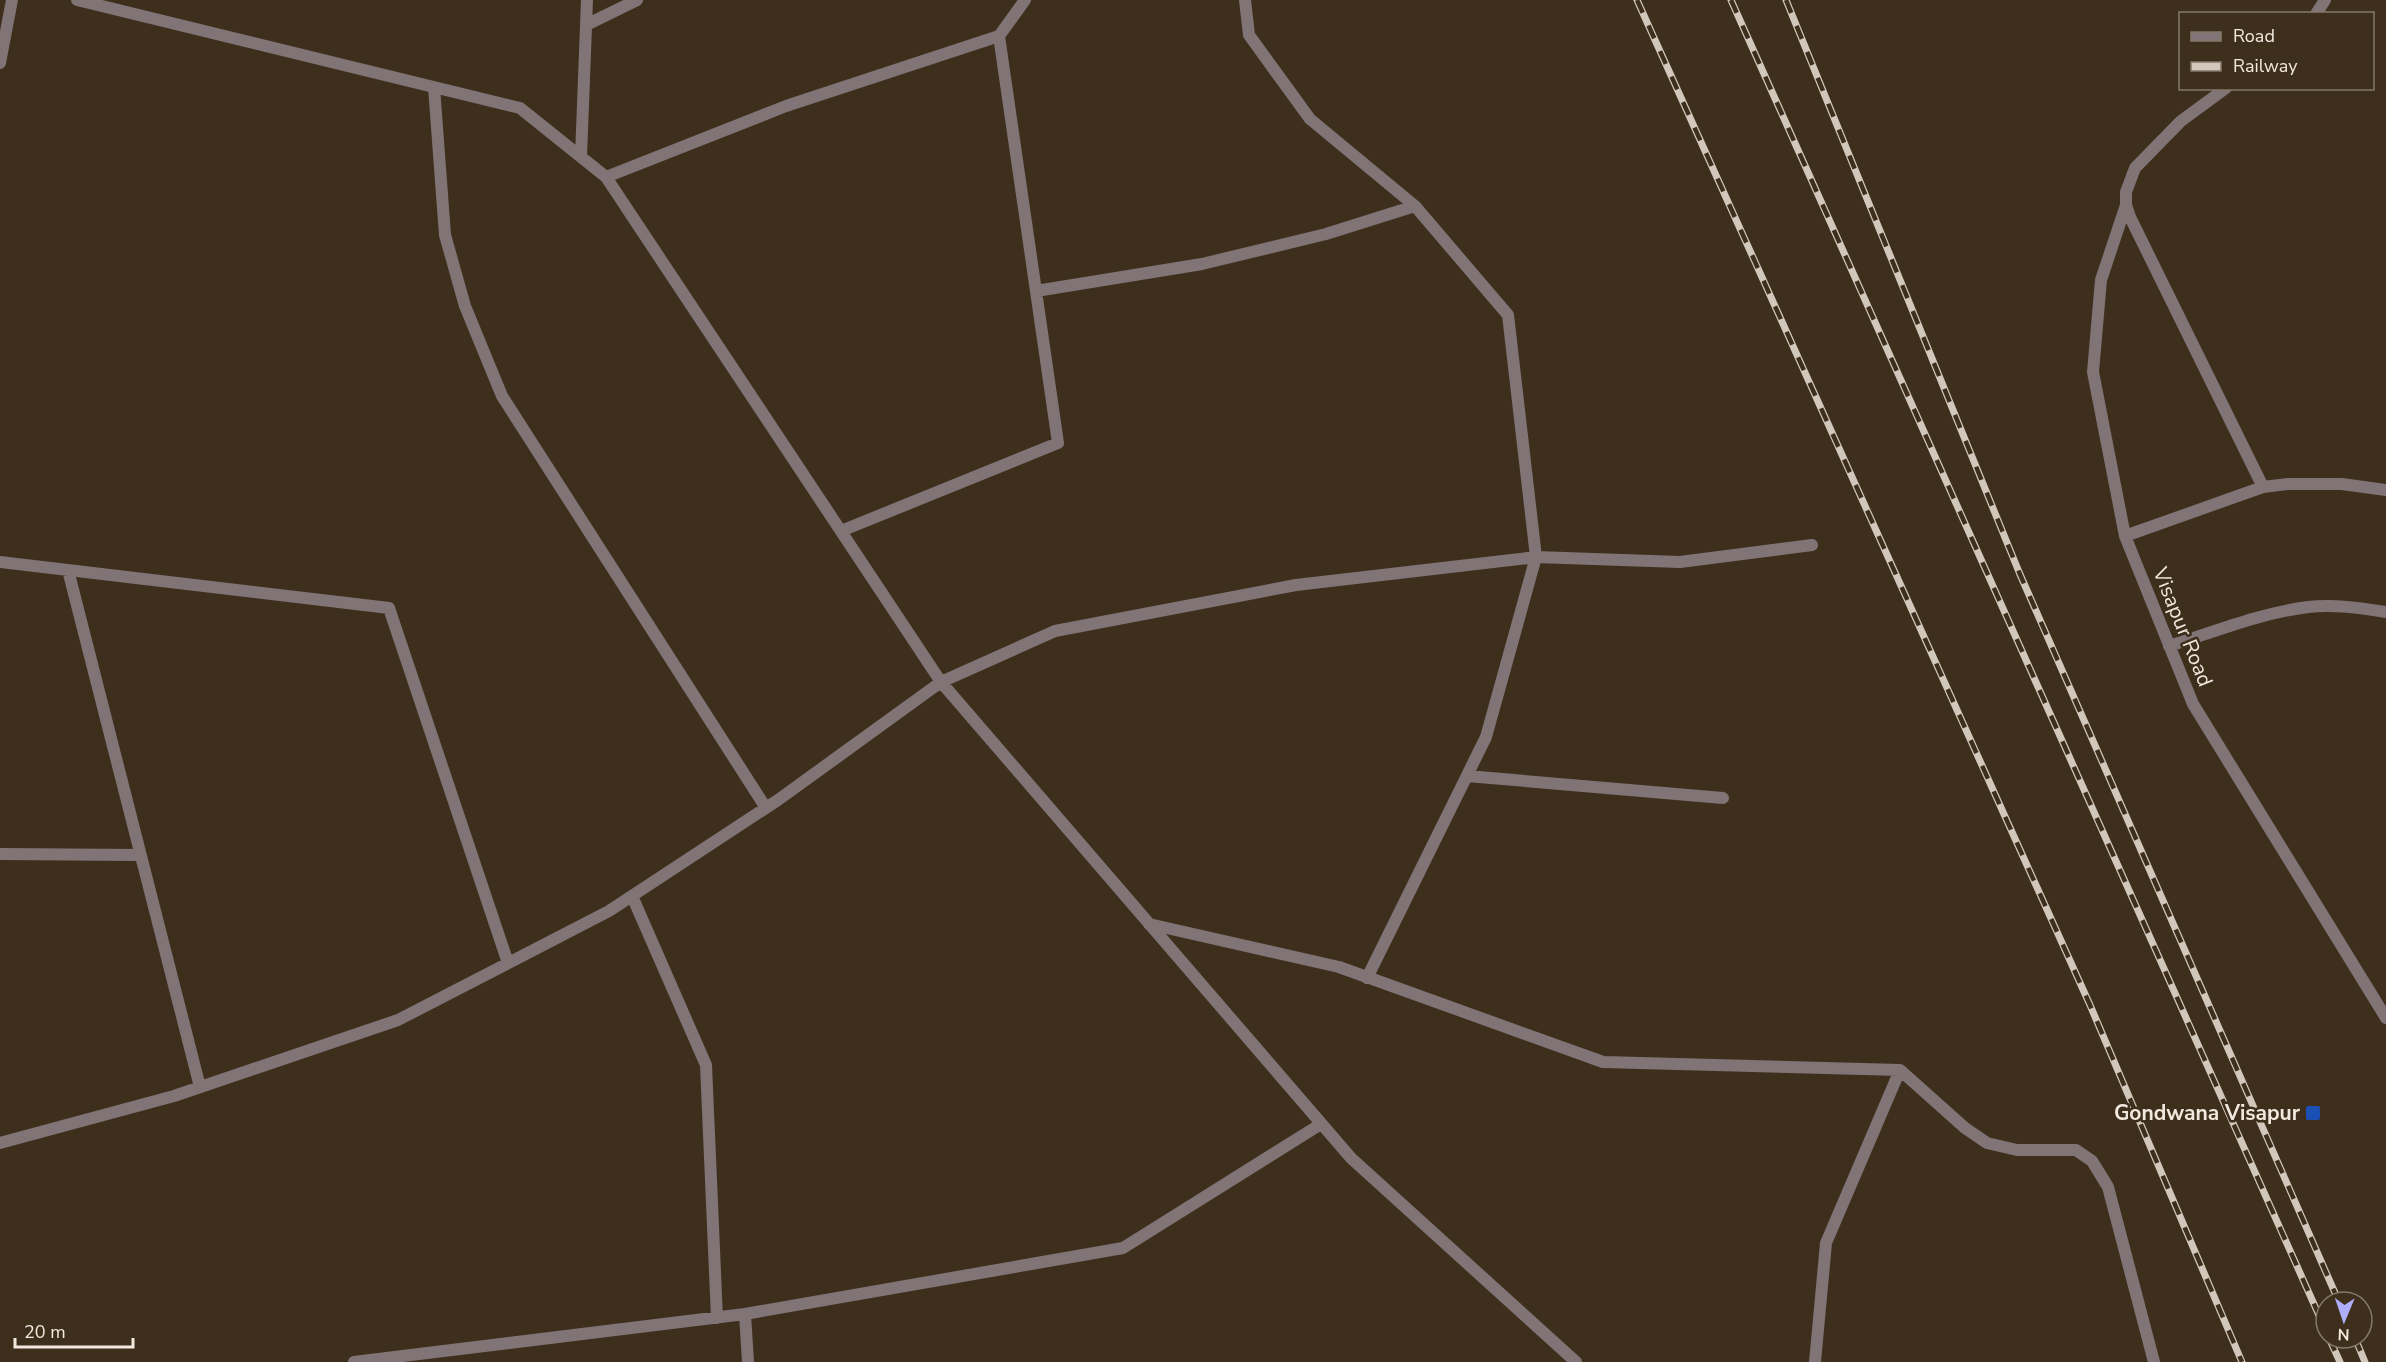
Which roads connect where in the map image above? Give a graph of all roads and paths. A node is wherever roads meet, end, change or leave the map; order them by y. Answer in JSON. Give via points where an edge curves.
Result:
{"nodes":[{"id":1,"x":12,"y":0,"type":"edge"},
{"id":2,"x":76,"y":0,"type":"edge"},
{"id":3,"x":587,"y":0,"type":"edge"},
{"id":4,"x":637,"y":0,"type":"edge"},
{"id":5,"x":1025,"y":0,"type":"edge"},
{"id":6,"x":1245,"y":0,"type":"edge"},
{"id":7,"x":586,"y":25,"type":"junction"},
{"id":8,"x":999,"y":36,"type":"junction"},
{"id":9,"x":0,"y":63,"type":"edge"},
{"id":10,"x":434,"y":87,"type":"junction"},
{"id":11,"x":2223,"y":90,"type":"edge"},
{"id":12,"x":581,"y":157,"type":"junction"},
{"id":13,"x":606,"y":177,"type":"junction"},
{"id":14,"x":2126,"y":205,"type":"junction"},
{"id":15,"x":1415,"y":206,"type":"junction"},
{"id":16,"x":1036,"y":291,"type":"junction"},
{"id":17,"x":2264,"y":487,"type":"junction"},
{"id":18,"x":2386,"y":490,"type":"edge"},
{"id":19,"x":841,"y":531,"type":"junction"},
{"id":20,"x":2125,"y":536,"type":"junction"},
{"id":21,"x":1812,"y":545,"type":"dead end"},
{"id":22,"x":1536,"y":557,"type":"junction"},
{"id":23,"x":0,"y":562,"type":"edge"},
{"id":24,"x":68,"y":570,"type":"junction"},
{"id":25,"x":2386,"y":612,"type":"edge"},
{"id":26,"x":2169,"y":646,"type":"junction"},
{"id":27,"x":941,"y":682,"type":"junction"},
{"id":28,"x":1467,"y":776,"type":"junction"},
{"id":29,"x":1723,"y":798,"type":"dead end"},
{"id":30,"x":766,"y":808,"type":"junction"},
{"id":31,"x":0,"y":854,"type":"edge"},
{"id":32,"x":140,"y":855,"type":"junction"},
{"id":33,"x":632,"y":896,"type":"junction"},
{"id":34,"x":1149,"y":924,"type":"junction"},
{"id":35,"x":508,"y":963,"type":"junction"},
{"id":36,"x":1367,"y":978,"type":"junction"},
{"id":37,"x":2386,"y":1018,"type":"edge"},
{"id":38,"x":1900,"y":1070,"type":"junction"},
{"id":39,"x":200,"y":1088,"type":"junction"},
{"id":40,"x":1321,"y":1124,"type":"junction"},
{"id":41,"x":0,"y":1143,"type":"edge"},
{"id":42,"x":745,"y":1314,"type":"junction"},
{"id":43,"x":717,"y":1318,"type":"junction"},
{"id":44,"x":354,"y":1362,"type":"edge"},
{"id":45,"x":748,"y":1362,"type":"edge"},
{"id":46,"x":1576,"y":1362,"type":"edge"},
{"id":47,"x":1815,"y":1362,"type":"edge"},
{"id":48,"x":2154,"y":1362,"type":"edge"}],
"edges":[{"from":1,"to":9,"type":"street"},
{"from":2,"to":10,"type":"street"},
{"from":3,"to":7,"type":"street"},
{"from":4,"to":7,"type":"street"},
{"from":5,"to":8,"type":"street"},
{"from":6,"to":15,"type":"street","via":[[1249,35],[1310,119]]},
{"from":7,"to":12,"type":"street"},
{"from":8,"to":13,"type":"street","via":[[786,106]]},
{"from":8,"to":16,"type":"street"},
{"from":10,"to":12,"type":"street","via":[[520,108]]},
{"from":10,"to":30,"type":"street","via":[[445,235],[465,306],[502,396]]},
{"from":11,"to":14,"type":"street","name":"Visapur Road","via":[[2181,121],[2135,168],[2126,192]]},
{"from":12,"to":13,"type":"street"},
{"from":13,"to":19,"type":"street"},
{"from":14,"to":17,"type":"street"},
{"from":14,"to":20,"type":"street","name":"Visapur Road","via":[[2101,280],[2093,372]]},
{"from":15,"to":16,"type":"street","via":[[1326,234],[1202,264]]},
{"from":15,"to":22,"type":"street","via":[[1508,315]]},
{"from":16,"to":19,"type":"street","via":[[1058,443]]},
{"from":17,"to":18,"type":"street","via":[[2342,484]]},
{"from":17,"to":20,"type":"street"},
{"from":19,"to":27,"type":"street"},
{"from":20,"to":26,"type":"street","name":"Visapur Road"},
{"from":21,"to":22,"type":"street","via":[[1680,562]]},
{"from":22,"to":27,"type":"street","via":[[1296,585],[1055,631]]},
{"from":22,"to":28,"type":"street","via":[[1486,737]]},
{"from":23,"to":24,"type":"street"},
{"from":24,"to":32,"type":"street"},
{"from":24,"to":35,"type":"street","via":[[389,608]]},
{"from":25,"to":26,"type":"street","via":[[2342,606],[2308,608],[2263,616]]},
{"from":26,"to":37,"type":"street","name":"Visapur Road","via":[[2193,704]]},
{"from":27,"to":30,"type":"street"},
{"from":27,"to":34,"type":"street"},
{"from":28,"to":29,"type":"street"},
{"from":28,"to":36,"type":"street"},
{"from":30,"to":33,"type":"street"},
{"from":31,"to":32,"type":"street"},
{"from":32,"to":39,"type":"street"},
{"from":33,"to":35,"type":"street"},
{"from":33,"to":43,"type":"street","via":[[706,1065]]},
{"from":34,"to":36,"type":"street","via":[[1339,967]]},
{"from":34,"to":40,"type":"street"},
{"from":35,"to":39,"type":"street","via":[[398,1020]]},
{"from":36,"to":38,"type":"street","via":[[1603,1062]]},
{"from":38,"to":47,"type":"street","via":[[1826,1243]]},
{"from":38,"to":48,"type":"street","via":[[1987,1143],[2017,1150],[2076,1150],[2092,1161],[2108,1187]]},
{"from":39,"to":41,"type":"street"},
{"from":40,"to":42,"type":"street","via":[[1123,1248]]},
{"from":40,"to":46,"type":"street","via":[[1351,1158]]},
{"from":42,"to":43,"type":"street"},
{"from":42,"to":45,"type":"street"},
{"from":43,"to":44,"type":"street"}]}
